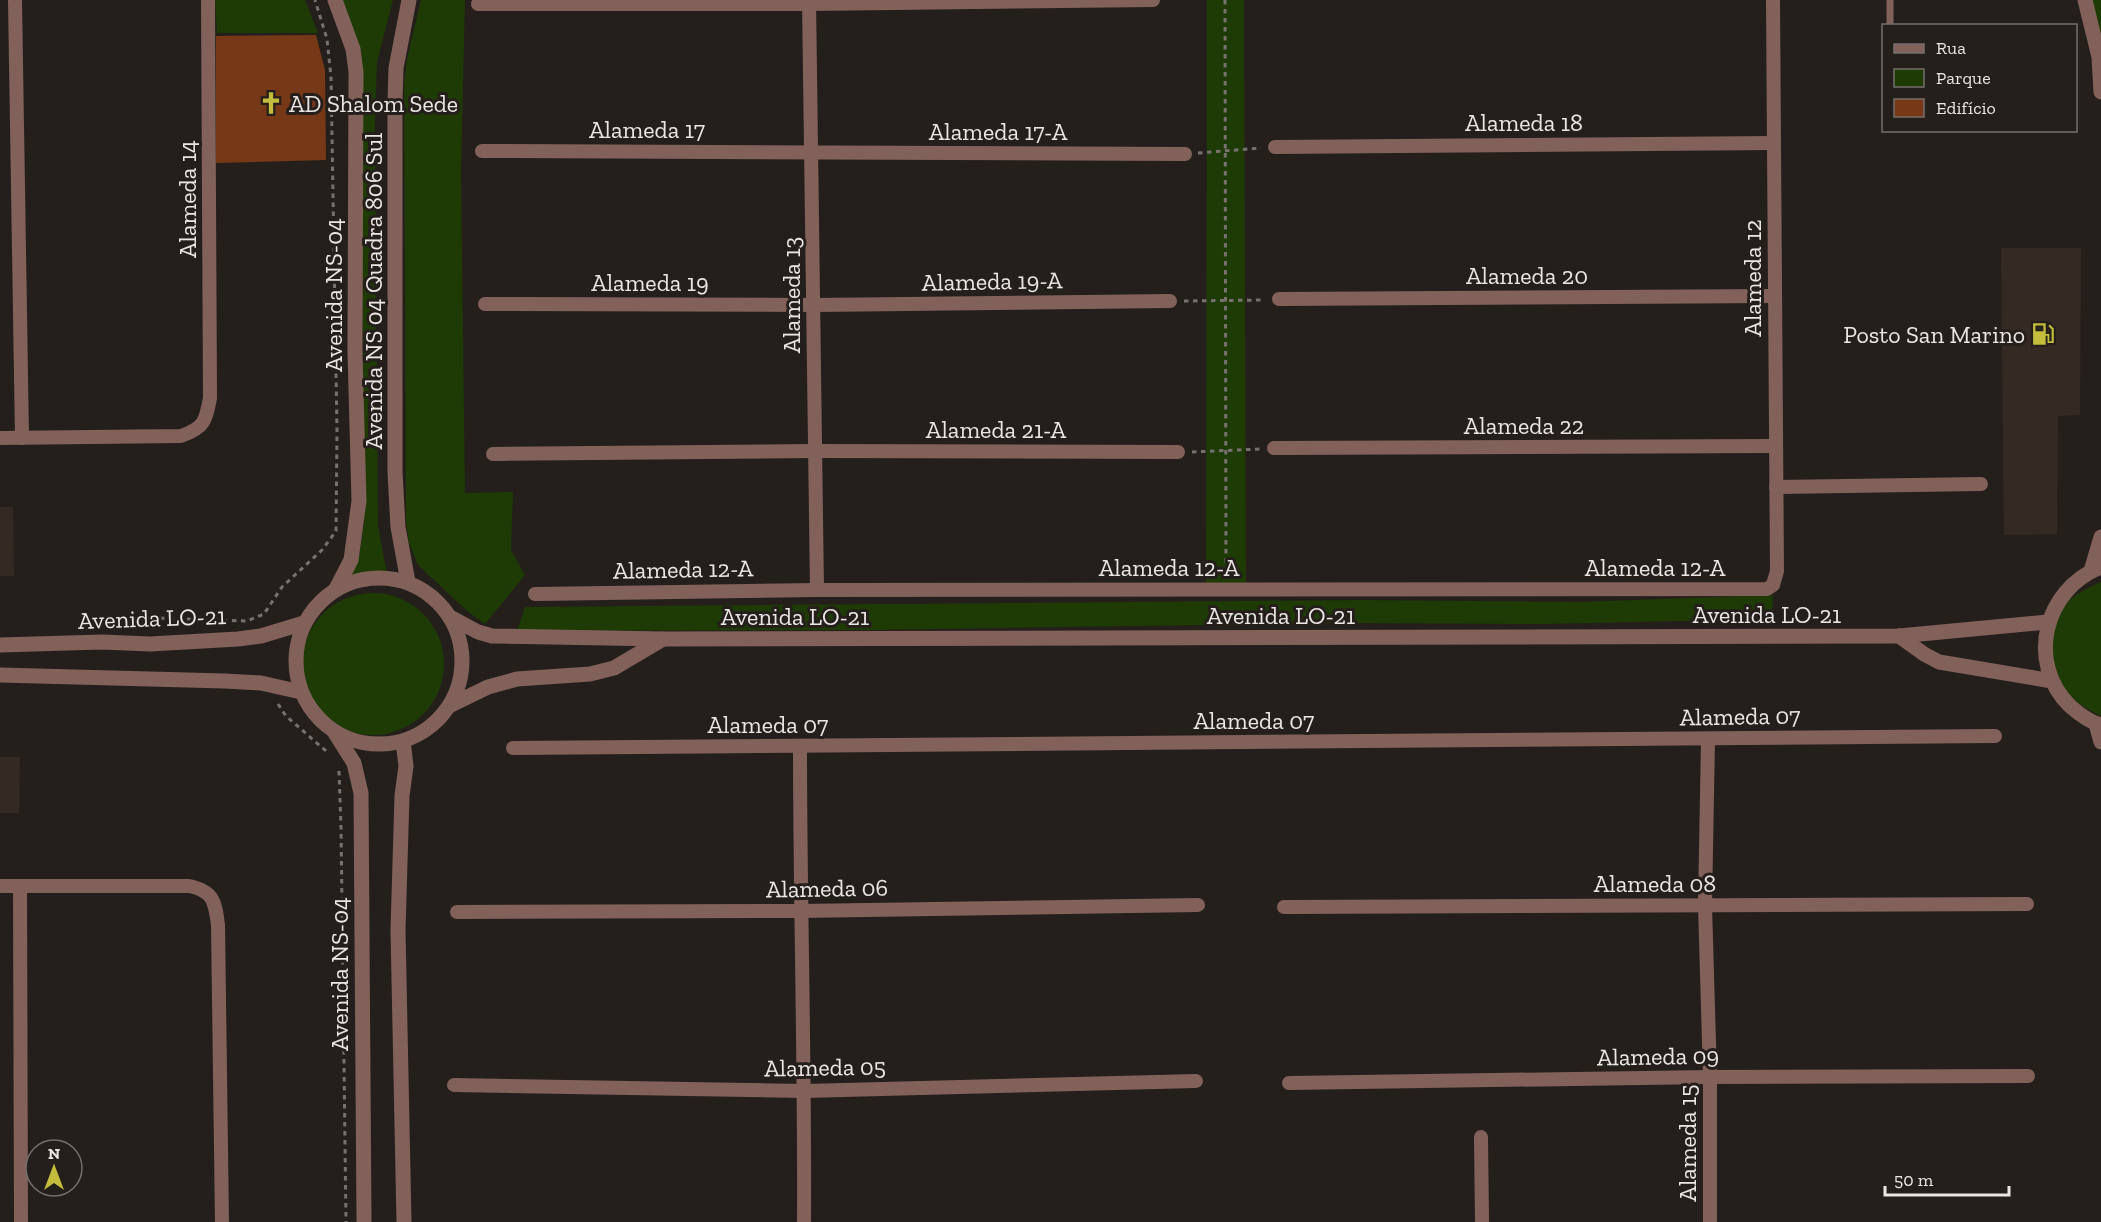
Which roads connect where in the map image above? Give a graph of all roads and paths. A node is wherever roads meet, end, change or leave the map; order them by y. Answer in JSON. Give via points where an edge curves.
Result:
{"nodes":[{"id":1,"x":15,"y":0,"type":"edge"},
{"id":2,"x":208,"y":0,"type":"edge"},
{"id":3,"x":335,"y":0,"type":"edge"},
{"id":4,"x":409,"y":0,"type":"edge"},
{"id":5,"x":1153,"y":0,"type":"edge"},
{"id":6,"x":1225,"y":0,"type":"edge"},
{"id":7,"x":1773,"y":0,"type":"edge"},
{"id":8,"x":1890,"y":0,"type":"edge"},
{"id":9,"x":2085,"y":0,"type":"edge"},
{"id":10,"x":809,"y":2,"type":"edge"},
{"id":11,"x":478,"y":4,"type":"dead end"},
{"id":12,"x":1890,"y":24,"type":"edge"},
{"id":13,"x":2101,"y":92,"type":"edge"},
{"id":14,"x":1774,"y":143,"type":"junction"},
{"id":15,"x":1275,"y":147,"type":"joint"},
{"id":16,"x":482,"y":151,"type":"dead end"},
{"id":17,"x":1225,"y":151,"type":"junction"},
{"id":18,"x":812,"y":152,"type":"junction"},
{"id":19,"x":1185,"y":154,"type":"joint"},
{"id":20,"x":1775,"y":296,"type":"junction"},
{"id":21,"x":1279,"y":299,"type":"joint"},
{"id":22,"x":1170,"y":301,"type":"joint"},
{"id":23,"x":1226,"y":301,"type":"junction"},
{"id":24,"x":485,"y":303,"type":"dead end"},
{"id":25,"x":815,"y":305,"type":"junction"},
{"id":26,"x":0,"y":438,"type":"edge"},
{"id":27,"x":22,"y":438,"type":"junction"},
{"id":28,"x":1775,"y":446,"type":"junction"},
{"id":29,"x":1274,"y":448,"type":"joint"},
{"id":30,"x":814,"y":451,"type":"junction"},
{"id":31,"x":1178,"y":452,"type":"joint"},
{"id":32,"x":1226,"y":452,"type":"junction"},
{"id":33,"x":493,"y":454,"type":"dead end"},
{"id":34,"x":1981,"y":484,"type":"dead end"},
{"id":35,"x":1776,"y":487,"type":"junction"},
{"id":36,"x":2101,"y":537,"type":"edge"},
{"id":37,"x":1777,"y":556,"type":"joint"},
{"id":38,"x":2096,"y":569,"type":"edge"},
{"id":39,"x":408,"y":582,"type":"junction"},
{"id":40,"x":336,"y":589,"type":"junction"},
{"id":41,"x":817,"y":590,"type":"junction"},
{"id":42,"x":1226,"y":590,"type":"junction"},
{"id":43,"x":535,"y":594,"type":"dead end"},
{"id":44,"x":452,"y":618,"type":"junction"},
{"id":45,"x":2048,"y":622,"type":"junction"},
{"id":46,"x":304,"y":623,"type":"junction"},
{"id":47,"x":1899,"y":636,"type":"junction"},
{"id":48,"x":663,"y":639,"type":"junction"},
{"id":49,"x":0,"y":645,"type":"edge"},
{"id":50,"x":0,"y":675,"type":"edge"},
{"id":51,"x":2052,"y":681,"type":"junction"},
{"id":52,"x":301,"y":692,"type":"junction"},
{"id":53,"x":451,"y":705,"type":"junction"},
{"id":54,"x":2099,"y":725,"type":"edge"},
{"id":55,"x":335,"y":733,"type":"junction"},
{"id":56,"x":1995,"y":736,"type":"dead end"},
{"id":57,"x":1708,"y":739,"type":"junction"},
{"id":58,"x":403,"y":741,"type":"junction"},
{"id":59,"x":2101,"y":742,"type":"edge"},
{"id":60,"x":800,"y":746,"type":"junction"},
{"id":61,"x":513,"y":748,"type":"dead end"},
{"id":62,"x":0,"y":886,"type":"edge"},
{"id":63,"x":20,"y":886,"type":"junction"},
{"id":64,"x":2027,"y":904,"type":"dead end"},
{"id":65,"x":1198,"y":905,"type":"dead end"},
{"id":66,"x":1705,"y":905,"type":"junction"},
{"id":67,"x":1284,"y":907,"type":"dead end"},
{"id":68,"x":800,"y":911,"type":"junction"},
{"id":69,"x":457,"y":912,"type":"dead end"},
{"id":70,"x":1710,"y":1077,"type":"junction"},
{"id":71,"x":2028,"y":1077,"type":"dead end"},
{"id":72,"x":1196,"y":1082,"type":"dead end"},
{"id":73,"x":1289,"y":1083,"type":"dead end"},
{"id":74,"x":454,"y":1085,"type":"dead end"},
{"id":75,"x":805,"y":1091,"type":"junction"},
{"id":76,"x":1481,"y":1137,"type":"dead end"},
{"id":77,"x":21,"y":1222,"type":"edge"},
{"id":78,"x":222,"y":1222,"type":"edge"},
{"id":79,"x":364,"y":1222,"type":"edge"},
{"id":80,"x":404,"y":1222,"type":"edge"},
{"id":81,"x":804,"y":1222,"type":"edge"},
{"id":82,"x":1482,"y":1222,"type":"edge"},
{"id":83,"x":1710,"y":1222,"type":"edge"}],
"edges":[{"from":1,"to":27,"type":"street"},
{"from":2,"to":27,"type":"street","name":"Alameda 14","via":[[210,398],[204,422],[181,436]]},
{"from":3,"to":40,"type":"street","name":"Avenida NS-04","via":[[353,49],[356,72],[359,501],[351,560]]},
{"from":4,"to":39,"type":"street","name":"Avenida NS 04 Quadra 806 Sul","via":[[396,68],[395,102],[395,472],[398,527]]},
{"from":5,"to":10,"type":"street"},
{"from":6,"to":17,"type":"path"},
{"from":7,"to":14,"type":"street","name":"Alameda 12"},
{"from":8,"to":12,"type":"lane"},
{"from":9,"to":13,"type":"street","via":[[2099,57]]},
{"from":10,"to":11,"type":"street"},
{"from":10,"to":18,"type":"street","name":"Alameda 13"},
{"from":14,"to":15,"type":"street","name":"Alameda 18"},
{"from":14,"to":20,"type":"street","name":"Alameda 12"},
{"from":15,"to":17,"type":"path"},
{"from":16,"to":18,"type":"street","name":"Alameda 17"},
{"from":17,"to":19,"type":"path"},
{"from":17,"to":23,"type":"path"},
{"from":18,"to":19,"type":"street","name":"Alameda 17-A"},
{"from":18,"to":25,"type":"street","name":"Alameda 13"},
{"from":20,"to":21,"type":"street","name":"Alameda 20"},
{"from":20,"to":28,"type":"street","name":"Alameda 12"},
{"from":21,"to":23,"type":"path"},
{"from":22,"to":23,"type":"path"},
{"from":22,"to":25,"type":"street","name":"Alameda 19-A"},
{"from":23,"to":32,"type":"path"},
{"from":24,"to":25,"type":"street","name":"Alameda 19"},
{"from":25,"to":30,"type":"street","name":"Alameda 13"},
{"from":26,"to":27,"type":"street","name":"Alameda 14"},
{"from":28,"to":29,"type":"street","name":"Alameda 22"},
{"from":28,"to":35,"type":"street","name":"Alameda 12"},
{"from":29,"to":32,"type":"path"},
{"from":30,"to":31,"type":"street","name":"Alameda 21-A"},
{"from":30,"to":33,"type":"street","name":"Alameda 21-A"},
{"from":30,"to":41,"type":"street","name":"Alameda 13"},
{"from":31,"to":32,"type":"path"},
{"from":32,"to":42,"type":"path"},
{"from":34,"to":35,"type":"street"},
{"from":35,"to":37,"type":"street","name":"Alameda 12"},
{"from":36,"to":38,"type":"street"},
{"from":37,"to":42,"type":"street","name":"Alameda 12-A","via":[[1773,585],[1758,590]]},
{"from":38,"to":45,"type":"street","via":[[2072,584]]},
{"from":39,"to":40,"type":"street","via":[[384,577],[359,579]]},
{"from":39,"to":44,"type":"street","via":[[434,596]]},
{"from":40,"to":46,"type":"street","via":[[317,603]]},
{"from":41,"to":42,"type":"street","name":"Alameda 12-A"},
{"from":41,"to":43,"type":"street","name":"Alameda 12-A"},
{"from":44,"to":48,"type":"street","name":"Avenida LO-21","via":[[492,636]]},
{"from":44,"to":53,"type":"street","via":[[462,647],[462,677]]},
{"from":45,"to":47,"type":"street","name":"Avenida LO-21"},
{"from":45,"to":51,"type":"street","via":[[2044,641]]},
{"from":46,"to":49,"type":"street","name":"Avenida LO-21","via":[[238,639]]},
{"from":46,"to":52,"type":"street","via":[[296,645],[295,669]]},
{"from":47,"to":48,"type":"street","name":"Avenida LO-21"},
{"from":47,"to":51,"type":"street","via":[[1939,662]]},
{"from":48,"to":53,"type":"street","via":[[614,668],[590,674],[517,679],[488,687]]},
{"from":50,"to":52,"type":"street","via":[[261,683]]},
{"from":51,"to":54,"type":"street","via":[[2078,714]]},
{"from":52,"to":55,"type":"street","via":[[315,715]]},
{"from":53,"to":58,"type":"street","via":[[430,728]]},
{"from":54,"to":59,"type":"street"},
{"from":55,"to":58,"type":"street","via":[[368,744]]},
{"from":55,"to":79,"type":"street","name":"Avenida NS-04","via":[[354,763],[361,793]]},
{"from":56,"to":57,"type":"street","name":"Alameda 07"},
{"from":57,"to":60,"type":"street","name":"Alameda 07"},
{"from":57,"to":66,"type":"street","name":"Alameda 15"},
{"from":58,"to":80,"type":"street","via":[[398,930]]},
{"from":60,"to":61,"type":"street","name":"Alameda 07"},
{"from":60,"to":68,"type":"street"},
{"from":62,"to":63,"type":"street"},
{"from":63,"to":77,"type":"street"},
{"from":63,"to":78,"type":"street","via":[[189,886],[202,888],[211,896],[219,925]]},
{"from":64,"to":66,"type":"street","name":"Alameda 08"},
{"from":65,"to":68,"type":"street","name":"Alameda 06"},
{"from":66,"to":67,"type":"street","name":"Alameda 08"},
{"from":66,"to":70,"type":"street","name":"Alameda 15"},
{"from":68,"to":69,"type":"street","name":"Alameda 06"},
{"from":68,"to":75,"type":"street"},
{"from":70,"to":71,"type":"street","name":"Alameda 09"},
{"from":70,"to":73,"type":"street","name":"Alameda 09"},
{"from":70,"to":83,"type":"street","name":"Alameda 15"},
{"from":72,"to":75,"type":"street","name":"Alameda 05"},
{"from":74,"to":75,"type":"street","name":"Alameda 05"},
{"from":75,"to":81,"type":"street"},
{"from":76,"to":82,"type":"street"}]}
